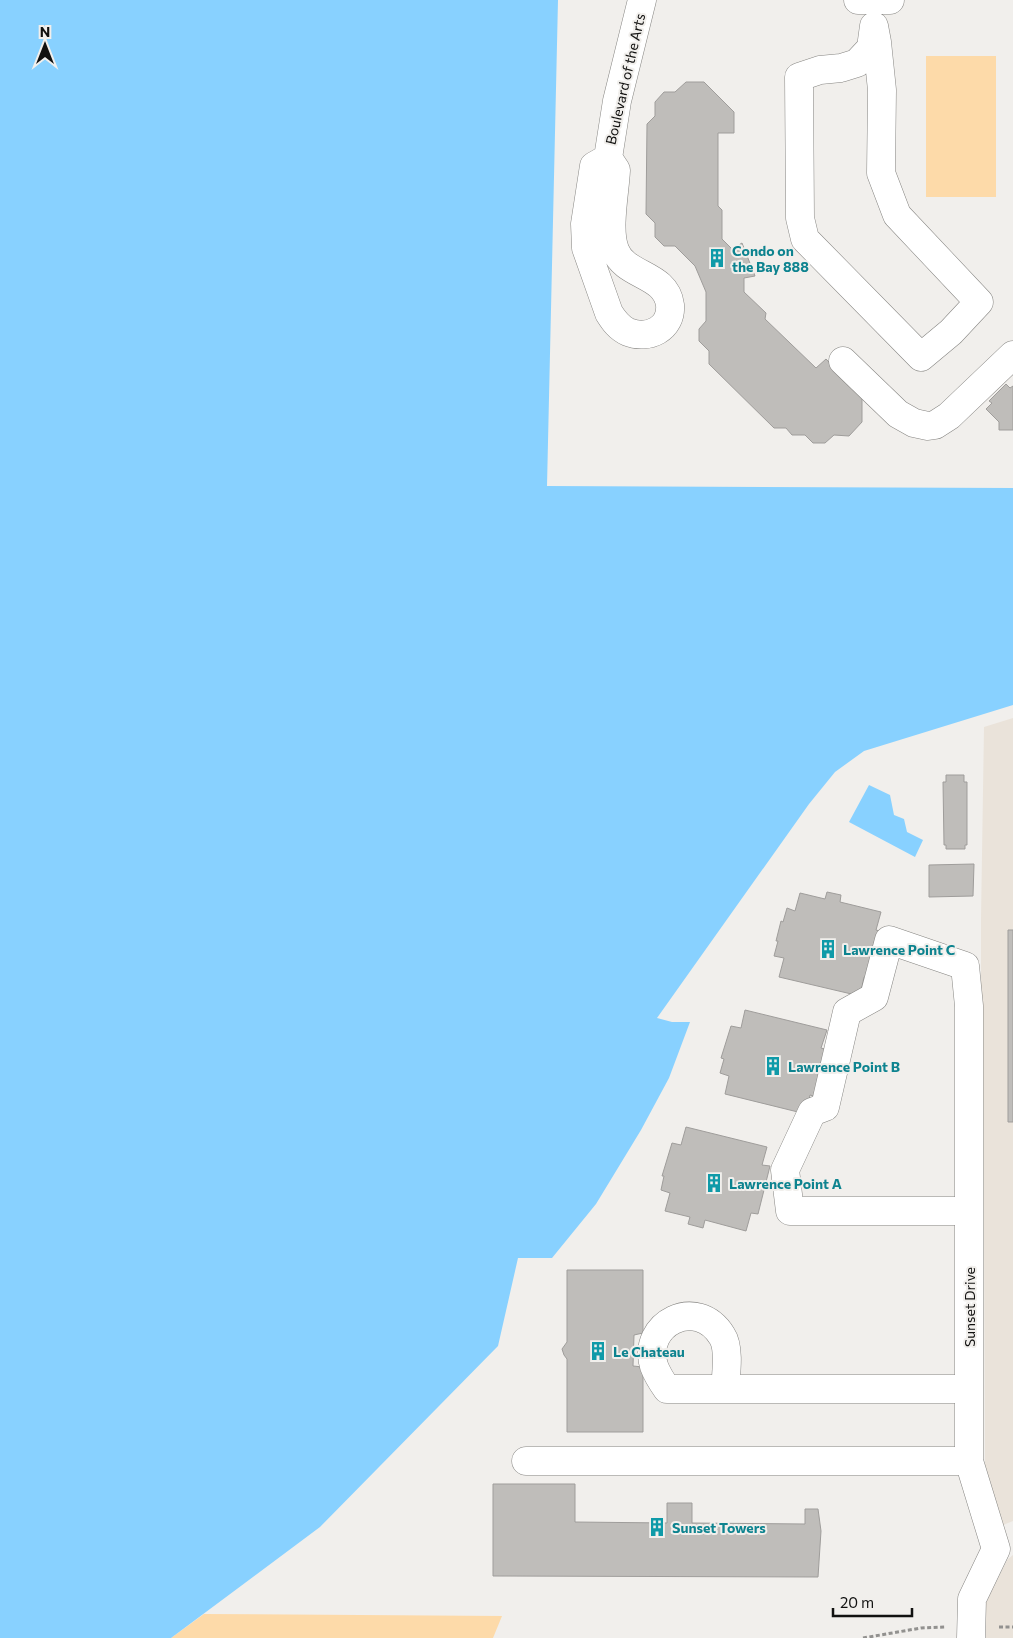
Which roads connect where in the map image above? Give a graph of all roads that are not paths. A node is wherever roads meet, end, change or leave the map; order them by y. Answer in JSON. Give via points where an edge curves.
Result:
{"nodes":[{"id":1,"x":642,"y":0,"type":"edge"},
{"id":2,"x":858,"y":0,"type":"edge"},
{"id":3,"x":866,"y":0,"type":"edge"},
{"id":4,"x":890,"y":0,"type":"edge"},
{"id":5,"x":874,"y":26,"type":"junction"},
{"id":6,"x":608,"y":158,"type":"junction"},
{"id":7,"x":1013,"y":355,"type":"edge"},
{"id":8,"x":843,"y":361,"type":"dead end"},
{"id":9,"x":969,"y":1211,"type":"junction"},
{"id":10,"x":725,"y":1389,"type":"dead end"},
{"id":11,"x":969,"y":1389,"type":"junction"},
{"id":12,"x":526,"y":1461,"type":"dead end"},
{"id":13,"x":969,"y":1461,"type":"junction"},
{"id":14,"x":1005,"y":1543,"type":"edge"},
{"id":15,"x":972,"y":1632,"type":"edge"}],
"edges":[{"from":1,"to":6,"type":"street","name":"Boulevard of the Arts","via":[[617,101]]},
{"from":2,"to":3,"type":"street"},
{"from":3,"to":4,"type":"street"},
{"from":3,"to":5,"type":"street"},
{"from":5,"to":5,"type":"street","via":[[871,48],[857,63],[799,77],[800,218],[805,239],[921,357],[951,332],[979,302],[897,215],[881,174],[882,90]]},
{"from":6,"to":6,"type":"street","name":"Boulevard of the Arts","via":[[616,170],[612,226],[614,249],[624,263],[658,282],[670,304],[668,322],[646,335],[628,332],[613,320],[586,248],[585,224],[594,166]]},
{"from":7,"to":8,"type":"street","via":[[944,421],[928,426],[898,414]]},
{"from":9,"to":9,"type":"street","name":"Sunset Drive","via":[[969,1006],[965,966],[889,940],[874,998],[847,1012],[825,1107],[812,1112],[784,1170],[790,1211]]},
{"from":9,"to":11,"type":"street","name":"Sunset Drive"},
{"from":10,"to":11,"type":"street"},
{"from":11,"to":13,"type":"street","name":"Sunset Drive"},
{"from":12,"to":13,"type":"street"},
{"from":13,"to":14,"type":"street","name":"Sunset Drive"},
{"from":14,"to":15,"type":"street","name":"Sunset Drive","via":[[972,1598]]}]}
